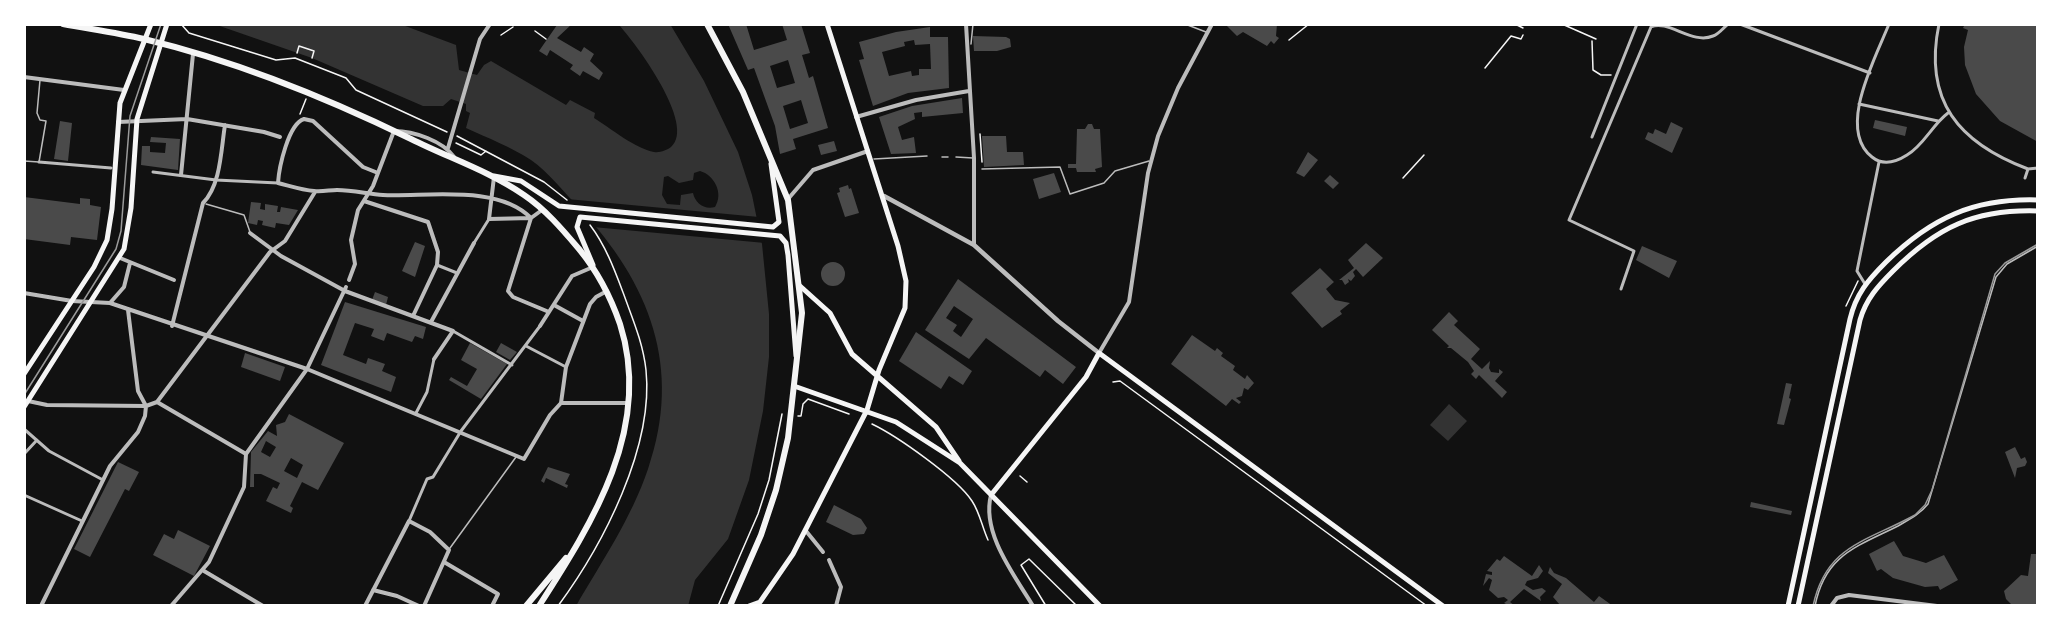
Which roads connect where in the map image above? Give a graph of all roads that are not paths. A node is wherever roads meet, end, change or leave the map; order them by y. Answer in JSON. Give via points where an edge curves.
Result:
{"nodes":[{"id":1,"x":63,"y":24,"type":"edge"},
{"id":2,"x":151,"y":24,"type":"edge"},
{"id":3,"x":167,"y":24,"type":"edge"},
{"id":4,"x":490,"y":24,"type":"edge"},
{"id":5,"x":707,"y":24,"type":"edge"},
{"id":6,"x":827,"y":24,"type":"edge"},
{"id":7,"x":966,"y":24,"type":"edge"},
{"id":8,"x":973,"y":24,"type":"edge"},
{"id":9,"x":1185,"y":24,"type":"edge"},
{"id":10,"x":1212,"y":24,"type":"edge"},
{"id":11,"x":1637,"y":24,"type":"edge"},
{"id":12,"x":1728,"y":24,"type":"edge"},
{"id":13,"x":1740,"y":24,"type":"edge"},
{"id":14,"x":1889,"y":24,"type":"edge"},
{"id":15,"x":1939,"y":24,"type":"edge"},
{"id":16,"x":1207,"y":33,"type":"junction"},
{"id":17,"x":144,"y":39,"type":"junction"},
{"id":18,"x":162,"y":44,"type":"junction"},
{"id":19,"x":971,"y":44,"type":"dead end"},
{"id":20,"x":193,"y":54,"type":"junction"},
{"id":21,"x":1870,"y":74,"type":"junction"},
{"id":22,"x":24,"y":77,"type":"edge"},
{"id":23,"x":40,"y":79,"type":"junction"},
{"id":24,"x":124,"y":90,"type":"junction"},
{"id":25,"x":969,"y":91,"type":"junction"},
{"id":26,"x":1859,"y":104,"type":"junction"},
{"id":27,"x":1948,"y":113,"type":"junction"},
{"id":28,"x":856,"y":117,"type":"junction"},
{"id":29,"x":187,"y":119,"type":"junction"},
{"id":30,"x":1938,"y":121,"type":"junction"},
{"id":31,"x":117,"y":122,"type":"junction"},
{"id":32,"x":136,"y":123,"type":"junction"},
{"id":33,"x":225,"y":125,"type":"junction"},
{"id":34,"x":394,"y":131,"type":"junction"},
{"id":35,"x":280,"y":137,"type":"joint"},
{"id":36,"x":1592,"y":137,"type":"dead end"},
{"id":37,"x":289,"y":140,"type":"junction"},
{"id":38,"x":448,"y":148,"type":"junction"},
{"id":39,"x":868,"y":151,"type":"junction"},
{"id":40,"x":927,"y":156,"type":"dead end"},
{"id":41,"x":942,"y":157,"type":"dead end"},
{"id":42,"x":948,"y":157,"type":"dead end"},
{"id":43,"x":956,"y":157,"type":"dead end"},
{"id":44,"x":974,"y":158,"type":"junction"},
{"id":45,"x":455,"y":159,"type":"junction"},
{"id":46,"x":871,"y":160,"type":"junction"},
{"id":47,"x":1151,"y":160,"type":"junction"},
{"id":48,"x":24,"y":161,"type":"edge"},
{"id":49,"x":39,"y":162,"type":"junction"},
{"id":50,"x":1879,"y":162,"type":"junction"},
{"id":51,"x":771,"y":164,"type":"junction"},
{"id":52,"x":111,"y":168,"type":"dead end"},
{"id":53,"x":2038,"y":168,"type":"edge"},
{"id":54,"x":982,"y":169,"type":"dead end"},
{"id":55,"x":2028,"y":169,"type":"junction"},
{"id":56,"x":153,"y":172,"type":"dead end"},
{"id":57,"x":378,"y":173,"type":"junction"},
{"id":58,"x":181,"y":175,"type":"junction"},
{"id":59,"x":494,"y":176,"type":"junction"},
{"id":60,"x":2025,"y":178,"type":"dead end"},
{"id":61,"x":216,"y":180,"type":"junction"},
{"id":62,"x":278,"y":183,"type":"junction"},
{"id":63,"x":315,"y":192,"type":"junction"},
{"id":64,"x":369,"y":194,"type":"junction"},
{"id":65,"x":884,"y":196,"type":"junction"},
{"id":66,"x":490,"y":198,"type":"junction"},
{"id":67,"x":788,"y":200,"type":"junction"},
{"id":68,"x":2038,"y":200,"type":"edge"},
{"id":69,"x":364,"y":201,"type":"junction"},
{"id":70,"x":203,"y":203,"type":"junction"},
{"id":71,"x":542,"y":210,"type":"junction"},
{"id":72,"x":2038,"y":211,"type":"edge"},
{"id":73,"x":531,"y":218,"type":"junction"},
{"id":74,"x":489,"y":219,"type":"junction"},
{"id":75,"x":250,"y":233,"type":"joint"},
{"id":76,"x":474,"y":243,"type":"joint"},
{"id":77,"x":974,"y":245,"type":"junction"},
{"id":78,"x":2038,"y":246,"type":"edge"},
{"id":79,"x":274,"y":250,"type":"junction"},
{"id":80,"x":120,"y":258,"type":"junction"},
{"id":81,"x":130,"y":263,"type":"junction"},
{"id":82,"x":437,"y":265,"type":"junction"},
{"id":83,"x":594,"y":267,"type":"junction"},
{"id":84,"x":457,"y":273,"type":"junction"},
{"id":85,"x":174,"y":280,"type":"dead end"},
{"id":86,"x":349,"y":280,"type":"dead end"},
{"id":87,"x":1865,"y":284,"type":"junction"},
{"id":88,"x":800,"y":286,"type":"junction"},
{"id":89,"x":346,"y":289,"type":"junction"},
{"id":90,"x":1621,"y":289,"type":"dead end"},
{"id":91,"x":608,"y":291,"type":"junction"},
{"id":92,"x":24,"y":293,"type":"edge"},
{"id":93,"x":72,"y":302,"type":"junction"},
{"id":94,"x":92,"y":302,"type":"junction"},
{"id":95,"x":110,"y":303,"type":"junction"},
{"id":96,"x":554,"y":305,"type":"junction"},
{"id":97,"x":128,"y":310,"type":"junction"},
{"id":98,"x":549,"y":312,"type":"junction"},
{"id":99,"x":413,"y":316,"type":"junction"},
{"id":100,"x":583,"y":321,"type":"junction"},
{"id":101,"x":431,"y":322,"type":"junction"},
{"id":102,"x":172,"y":326,"type":"junction"},
{"id":103,"x":540,"y":326,"type":"joint"},
{"id":104,"x":453,"y":331,"type":"junction"},
{"id":105,"x":205,"y":337,"type":"junction"},
{"id":106,"x":526,"y":346,"type":"junction"},
{"id":107,"x":1099,"y":353,"type":"junction"},
{"id":108,"x":434,"y":360,"type":"joint"},
{"id":109,"x":797,"y":363,"type":"junction"},
{"id":110,"x":512,"y":365,"type":"junction"},
{"id":111,"x":566,"y":368,"type":"junction"},
{"id":112,"x":308,"y":369,"type":"junction"},
{"id":113,"x":24,"y":374,"type":"edge"},
{"id":114,"x":877,"y":377,"type":"junction"},
{"id":115,"x":794,"y":386,"type":"junction"},
{"id":116,"x":158,"y":402,"type":"junction"},
{"id":117,"x":561,"y":403,"type":"junction"},
{"id":118,"x":630,"y":403,"type":"junction"},
{"id":119,"x":26,"y":404,"type":"edge"},
{"id":120,"x":146,"y":406,"type":"junction"},
{"id":121,"x":867,"y":410,"type":"junction"},
{"id":122,"x":416,"y":413,"type":"junction"},
{"id":123,"x":24,"y":429,"type":"edge"},
{"id":124,"x":461,"y":431,"type":"junction"},
{"id":125,"x":37,"y":440,"type":"junction"},
{"id":126,"x":24,"y":454,"type":"edge"},
{"id":127,"x":246,"y":454,"type":"junction"},
{"id":128,"x":516,"y":456,"type":"junction"},
{"id":129,"x":960,"y":462,"type":"junction"},
{"id":130,"x":104,"y":480,"type":"junction"},
{"id":131,"x":24,"y":495,"type":"edge"},
{"id":132,"x":992,"y":495,"type":"junction"},
{"id":133,"x":409,"y":520,"type":"junction"},
{"id":134,"x":82,"y":522,"type":"junction"},
{"id":135,"x":806,"y":531,"type":"junction"},
{"id":136,"x":449,"y":549,"type":"junction"},
{"id":137,"x":823,"y":552,"type":"dead end"},
{"id":138,"x":570,"y":553,"type":"junction"},
{"id":139,"x":829,"y":560,"type":"dead end"},
{"id":140,"x":444,"y":562,"type":"junction"},
{"id":141,"x":204,"y":571,"type":"junction"},
{"id":142,"x":373,"y":590,"type":"junction"},
{"id":143,"x":1890,"y":599,"type":"junction"},
{"id":144,"x":759,"y":604,"type":"edge"},
{"id":145,"x":41,"y":606,"type":"edge"},
{"id":146,"x":171,"y":606,"type":"edge"},
{"id":147,"x":263,"y":606,"type":"edge"},
{"id":148,"x":365,"y":606,"type":"edge"},
{"id":149,"x":419,"y":606,"type":"edge"},
{"id":150,"x":424,"y":606,"type":"edge"},
{"id":151,"x":492,"y":606,"type":"edge"},
{"id":152,"x":526,"y":606,"type":"edge"},
{"id":153,"x":539,"y":606,"type":"edge"},
{"id":154,"x":730,"y":606,"type":"edge"},
{"id":155,"x":749,"y":606,"type":"edge"},
{"id":156,"x":836,"y":606,"type":"edge"},
{"id":157,"x":1033,"y":606,"type":"edge"},
{"id":158,"x":1100,"y":606,"type":"edge"},
{"id":159,"x":1443,"y":606,"type":"edge"},
{"id":160,"x":1788,"y":606,"type":"edge"},
{"id":161,"x":1798,"y":606,"type":"edge"},
{"id":162,"x":1815,"y":606,"type":"edge"},
{"id":163,"x":1831,"y":606,"type":"edge"},
{"id":164,"x":1887,"y":606,"type":"edge"},
{"id":165,"x":1937,"y":606,"type":"edge"}],
"edges":[{"from":1,"to":17,"type":"main road"},
{"from":2,"to":17,"type":"main road"},
{"from":3,"to":18,"type":"main road"},
{"from":4,"to":38,"type":"street","via":[[480,39]]},
{"from":5,"to":51,"type":"main road","via":[[743,92]]},
{"from":6,"to":28,"type":"main road"},
{"from":7,"to":25,"type":"street"},
{"from":8,"to":19,"type":"lane"},
{"from":9,"to":16,"type":"lane"},
{"from":10,"to":16,"type":"street"},
{"from":11,"to":36,"type":"street"},
{"from":12,"to":90,"type":"street","via":[[1711,38],[1692,38],[1659,24],[1651,27],[1569,220],[1634,251]]},
{"from":13,"to":21,"type":"street"},
{"from":14,"to":21,"type":"street"},
{"from":15,"to":27,"type":"street","via":[[1936,68]]},
{"from":16,"to":47,"type":"street","via":[[1161,127]]},
{"from":17,"to":18,"type":"main road"},
{"from":17,"to":24,"type":"main road"},
{"from":18,"to":20,"type":"main road"},
{"from":18,"to":32,"type":"main road"},
{"from":20,"to":29,"type":"street"},
{"from":20,"to":34,"type":"main road","via":[[308,93]]},
{"from":21,"to":26,"type":"street"},
{"from":22,"to":23,"type":"street"},
{"from":23,"to":24,"type":"street"},
{"from":23,"to":49,"type":"lane","via":[[37,113],[40,120],[46,121]]},
{"from":24,"to":31,"type":"main road"},
{"from":25,"to":28,"type":"street","via":[[916,100]]},
{"from":25,"to":44,"type":"street"},
{"from":26,"to":30,"type":"street"},
{"from":26,"to":50,"type":"street","via":[[1861,143]]},
{"from":27,"to":30,"type":"street"},
{"from":27,"to":55,"type":"street","via":[[1987,151]]},
{"from":28,"to":39,"type":"main road"},
{"from":29,"to":32,"type":"street"},
{"from":29,"to":33,"type":"street"},
{"from":29,"to":58,"type":"street"},
{"from":30,"to":50,"type":"street","via":[[1912,152],[1892,162]]},
{"from":31,"to":32,"type":"street"},
{"from":31,"to":93,"type":"main road","via":[[109,234],[101,255]]},
{"from":32,"to":80,"type":"main road","via":[[128,230]]},
{"from":33,"to":35,"type":"street"},
{"from":33,"to":61,"type":"street"},
{"from":34,"to":38,"type":"street","via":[[415,134]]},
{"from":34,"to":45,"type":"main road"},
{"from":34,"to":57,"type":"street"},
{"from":35,"to":37,"type":"street"},
{"from":37,"to":57,"type":"street","via":[[298,120],[306,119],[363,167]]},
{"from":37,"to":62,"type":"street"},
{"from":38,"to":45,"type":"street"},
{"from":39,"to":46,"type":"main road"},
{"from":39,"to":67,"type":"street","via":[[813,170]]},
{"from":40,"to":46,"type":"lane"},
{"from":41,"to":42,"type":"lane"},
{"from":43,"to":44,"type":"lane"},
{"from":44,"to":77,"type":"street"},
{"from":45,"to":59,"type":"main road"},
{"from":46,"to":65,"type":"main road"},
{"from":47,"to":54,"type":"lane","via":[[1115,171],[1104,183],[1070,194],[1060,167]]},
{"from":47,"to":107,"type":"street","via":[[1129,302]]},
{"from":48,"to":49,"type":"lane"},
{"from":49,"to":52,"type":"street"},
{"from":50,"to":87,"type":"street","via":[[1857,271]]},
{"from":51,"to":59,"type":"main road","via":[[779,222],[771,227],[562,207],[521,181]]},
{"from":51,"to":67,"type":"main road"},
{"from":53,"to":55,"type":"street"},
{"from":55,"to":60,"type":"street"},
{"from":56,"to":58,"type":"street"},
{"from":57,"to":64,"type":"street"},
{"from":58,"to":61,"type":"street"},
{"from":59,"to":66,"type":"street"},
{"from":59,"to":71,"type":"main road"},
{"from":61,"to":62,"type":"street"},
{"from":61,"to":70,"type":"street"},
{"from":62,"to":63,"type":"street"},
{"from":63,"to":64,"type":"street"},
{"from":63,"to":79,"type":"street","via":[[285,241]]},
{"from":64,"to":66,"type":"street","via":[[435,193]]},
{"from":64,"to":69,"type":"street"},
{"from":65,"to":77,"type":"street"},
{"from":65,"to":114,"type":"main road","via":[[904,268],[906,300],[901,323]]},
{"from":66,"to":73,"type":"street","via":[[513,204]]},
{"from":66,"to":74,"type":"street"},
{"from":67,"to":88,"type":"main road"},
{"from":68,"to":87,"type":"main road","via":[[1983,204],[1945,217],[1915,236]]},
{"from":69,"to":82,"type":"street","via":[[428,222],[438,252]]},
{"from":69,"to":86,"type":"street","via":[[351,240],[356,264]]},
{"from":70,"to":75,"type":"lane","via":[[244,215]]},
{"from":70,"to":102,"type":"street"},
{"from":71,"to":73,"type":"street"},
{"from":71,"to":83,"type":"main road"},
{"from":72,"to":161,"type":"main road","via":[[1995,212],[1946,228],[1918,246],[1873,291],[1860,320]]},
{"from":73,"to":74,"type":"street"},
{"from":73,"to":98,"type":"street","via":[[508,291],[513,297]]},
{"from":74,"to":76,"type":"street"},
{"from":75,"to":79,"type":"street"},
{"from":76,"to":84,"type":"street"},
{"from":77,"to":107,"type":"street"},
{"from":78,"to":162,"type":"lane","via":[[2007,264],[1996,277],[1928,504],[1914,518],[1834,562],[1821,584]]},
{"from":79,"to":89,"type":"street"},
{"from":79,"to":105,"type":"street"},
{"from":80,"to":81,"type":"street"},
{"from":80,"to":94,"type":"main road"},
{"from":81,"to":85,"type":"street"},
{"from":81,"to":95,"type":"street","via":[[124,287]]},
{"from":82,"to":84,"type":"street"},
{"from":82,"to":99,"type":"street"},
{"from":83,"to":91,"type":"main road"},
{"from":83,"to":96,"type":"street","via":[[572,276]]},
{"from":83,"to":109,"type":"main road","via":[[577,227],[579,217],[774,234],[783,238]]},
{"from":84,"to":101,"type":"street"},
{"from":87,"to":160,"type":"main road","via":[[1850,319]]},
{"from":88,"to":109,"type":"main road"},
{"from":88,"to":114,"type":"main road","via":[[830,314],[850,352]]},
{"from":89,"to":99,"type":"street"},
{"from":89,"to":112,"type":"street"},
{"from":91,"to":100,"type":"street","via":[[592,301]]},
{"from":91,"to":118,"type":"main road","via":[[627,350]]},
{"from":92,"to":93,"type":"street"},
{"from":93,"to":94,"type":"street"},
{"from":93,"to":113,"type":"main road"},
{"from":94,"to":95,"type":"street"},
{"from":94,"to":119,"type":"main road"},
{"from":95,"to":97,"type":"street"},
{"from":96,"to":98,"type":"street"},
{"from":96,"to":100,"type":"street"},
{"from":97,"to":102,"type":"street"},
{"from":97,"to":120,"type":"street","via":[[138,391]]},
{"from":98,"to":103,"type":"street"},
{"from":99,"to":101,"type":"street"},
{"from":100,"to":111,"type":"street"},
{"from":101,"to":104,"type":"street"},
{"from":102,"to":105,"type":"street"},
{"from":103,"to":106,"type":"street"},
{"from":104,"to":108,"type":"street"},
{"from":104,"to":110,"type":"street"},
{"from":105,"to":112,"type":"street"},
{"from":105,"to":116,"type":"street"},
{"from":106,"to":110,"type":"street"},
{"from":106,"to":111,"type":"street"},
{"from":107,"to":132,"type":"main road","via":[[1086,377]]},
{"from":107,"to":159,"type":"main road"},
{"from":108,"to":122,"type":"street","via":[[427,392]]},
{"from":109,"to":115,"type":"main road"},
{"from":110,"to":124,"type":"street"},
{"from":111,"to":117,"type":"street"},
{"from":112,"to":122,"type":"street"},
{"from":112,"to":127,"type":"street"},
{"from":114,"to":121,"type":"main road"},
{"from":114,"to":129,"type":"main road","via":[[936,427]]},
{"from":115,"to":121,"type":"main road"},
{"from":115,"to":154,"type":"main road","via":[[788,438],[771,506]]},
{"from":116,"to":120,"type":"street"},
{"from":116,"to":127,"type":"street"},
{"from":117,"to":118,"type":"street"},
{"from":117,"to":128,"type":"street","via":[[524,459]]},
{"from":118,"to":138,"type":"main road","via":[[607,486]]},
{"from":119,"to":120,"type":"street"},
{"from":120,"to":130,"type":"street","via":[[138,432]]},
{"from":121,"to":129,"type":"main road","via":[[907,427]]},
{"from":121,"to":135,"type":"main road"},
{"from":122,"to":124,"type":"street"},
{"from":123,"to":125,"type":"street"},
{"from":124,"to":128,"type":"street"},
{"from":124,"to":133,"type":"street","via":[[427,479]]},
{"from":125,"to":126,"type":"street"},
{"from":125,"to":130,"type":"street","via":[[49,451]]},
{"from":127,"to":141,"type":"street","via":[[244,487]]},
{"from":128,"to":136,"type":"lane"},
{"from":129,"to":132,"type":"main road"},
{"from":130,"to":134,"type":"street"},
{"from":131,"to":134,"type":"street"},
{"from":132,"to":157,"type":"street","via":[[989,510],[994,534]]},
{"from":132,"to":158,"type":"main road"},
{"from":133,"to":136,"type":"street"},
{"from":133,"to":142,"type":"street"},
{"from":134,"to":145,"type":"street"},
{"from":135,"to":137,"type":"street"},
{"from":135,"to":144,"type":"main road"},
{"from":136,"to":140,"type":"street"},
{"from":138,"to":152,"type":"main road"},
{"from":138,"to":153,"type":"main road"},
{"from":139,"to":156,"type":"street","via":[[841,587]]},
{"from":140,"to":150,"type":"street"},
{"from":140,"to":151,"type":"street","via":[[498,594]]},
{"from":141,"to":146,"type":"street"},
{"from":141,"to":147,"type":"street"},
{"from":142,"to":148,"type":"street"},
{"from":142,"to":149,"type":"street"},
{"from":143,"to":163,"type":"street","via":[[1846,595]]},
{"from":143,"to":164,"type":"street"},
{"from":143,"to":165,"type":"street"},
{"from":144,"to":155,"type":"main road"}]}
